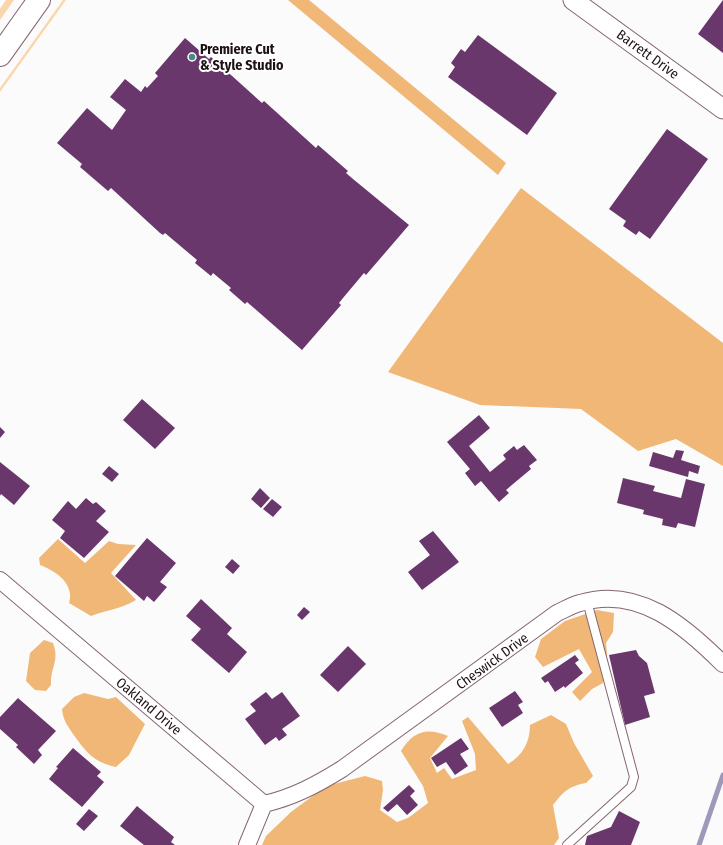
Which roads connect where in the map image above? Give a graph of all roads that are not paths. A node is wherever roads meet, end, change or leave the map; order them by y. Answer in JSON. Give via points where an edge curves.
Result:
{"nodes":[{"id":1,"x":39,"y":0,"type":"edge"},
{"id":2,"x":573,"y":0,"type":"edge"},
{"id":3,"x":0,"y":55,"type":"edge"},
{"id":4,"x":723,"y":109,"type":"edge"},
{"id":5,"x":0,"y":580,"type":"edge"},
{"id":6,"x":587,"y":601,"type":"junction"},
{"id":7,"x":723,"y":664,"type":"edge"},
{"id":8,"x":264,"y":804,"type":"junction"},
{"id":9,"x":247,"y":845,"type":"edge"},
{"id":10,"x":567,"y":845,"type":"edge"}],
"edges":[{"from":1,"to":3,"type":"main road"},
{"from":2,"to":4,"type":"street","name":"Barrett Drive"},
{"from":5,"to":8,"type":"street","name":"Oakland Drive"},
{"from":6,"to":7,"type":"street","name":"Cheswick Drive","via":[[626,600],[652,608],[699,641]]},
{"from":6,"to":8,"type":"street","name":"Cheswick Drive","via":[[557,613],[376,745],[318,784],[284,799]]},
{"from":6,"to":10,"type":"lane","via":[[634,777],[631,787]]},
{"from":8,"to":9,"type":"street"}]}
